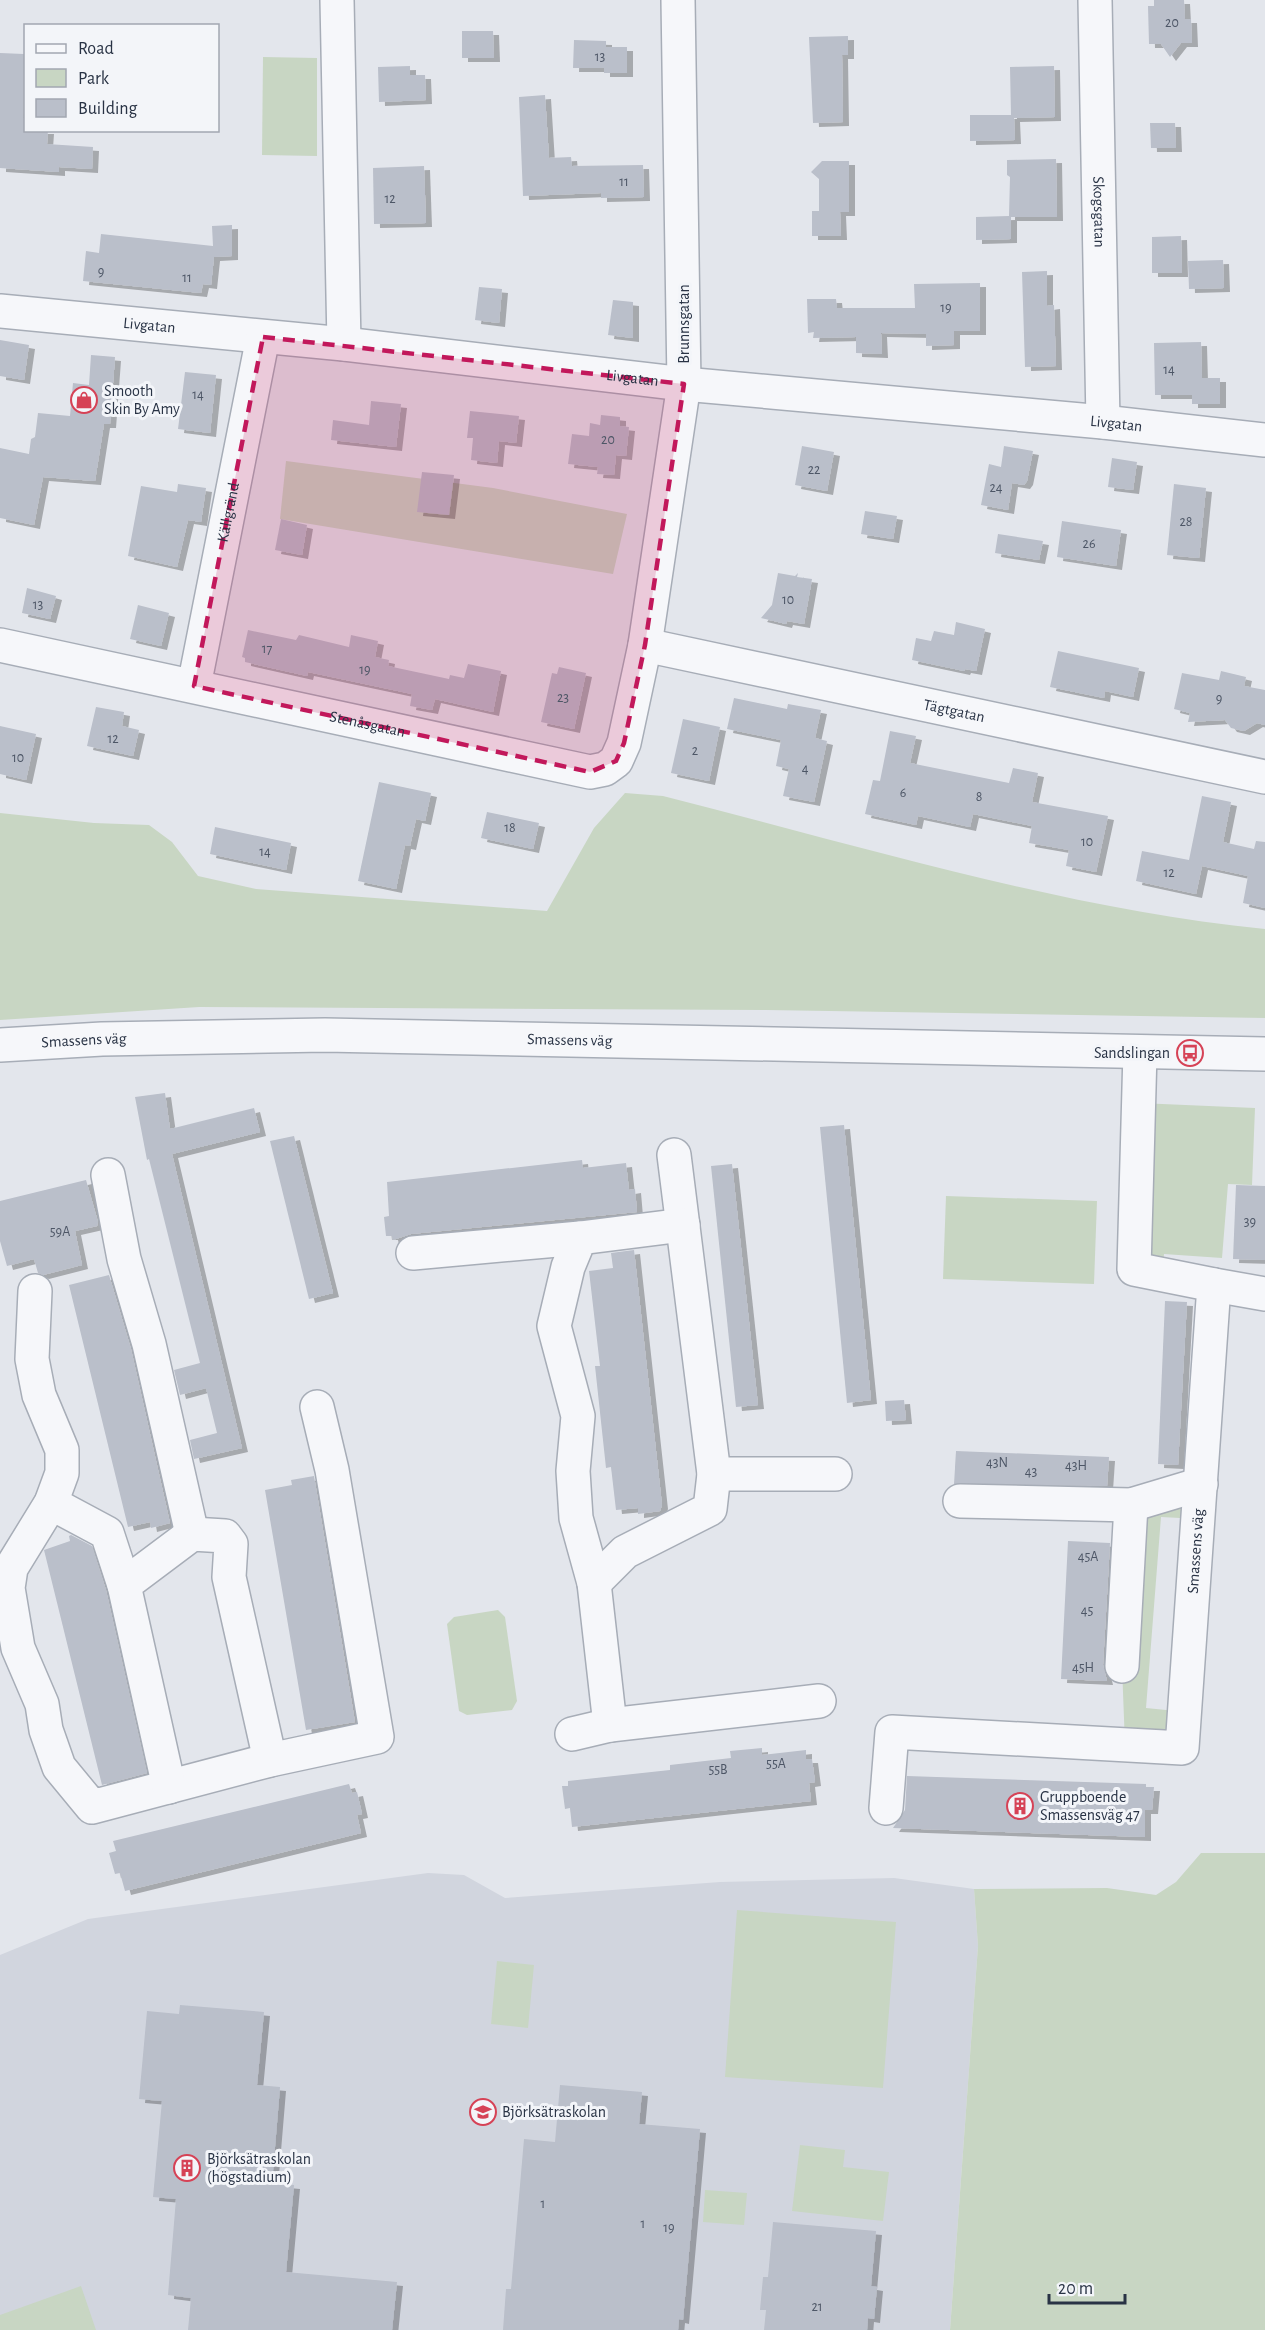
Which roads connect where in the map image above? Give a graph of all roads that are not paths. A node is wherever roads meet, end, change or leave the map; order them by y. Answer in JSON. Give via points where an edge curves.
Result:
{"nodes":[{"id":1,"x":337,"y":0,"type":"edge"},
{"id":2,"x":678,"y":0,"type":"edge"},
{"id":3,"x":1095,"y":0,"type":"edge"},
{"id":4,"x":0,"y":311,"type":"edge"},
{"id":5,"x":263,"y":338,"type":"junction"},
{"id":6,"x":344,"y":345,"type":"junction"},
{"id":7,"x":684,"y":384,"type":"junction"},
{"id":8,"x":1102,"y":422,"type":"junction"},
{"id":9,"x":1265,"y":440,"type":"edge"},
{"id":10,"x":0,"y":645,"type":"edge"},
{"id":11,"x":645,"y":645,"type":"junction"},
{"id":12,"x":194,"y":686,"type":"junction"},
{"id":13,"x":1265,"y":777,"type":"edge"},
{"id":14,"x":0,"y":1045,"type":"edge"},
{"id":15,"x":1140,"y":1052,"type":"junction"},
{"id":16,"x":1265,"y":1054,"type":"edge"},
{"id":17,"x":674,"y":1155,"type":"dead end"},
{"id":18,"x":108,"y":1174,"type":"dead end"},
{"id":19,"x":683,"y":1225,"type":"junction"},
{"id":20,"x":580,"y":1238,"type":"junction"},
{"id":21,"x":413,"y":1253,"type":"dead end"},
{"id":22,"x":1214,"y":1285,"type":"junction"},
{"id":23,"x":35,"y":1291,"type":"dead end"},
{"id":24,"x":1265,"y":1294,"type":"edge"},
{"id":25,"x":317,"y":1407,"type":"dead end"},
{"id":26,"x":714,"y":1474,"type":"junction"},
{"id":27,"x":835,"y":1474,"type":"dead end"},
{"id":28,"x":1201,"y":1484,"type":"junction"},
{"id":29,"x":960,"y":1501,"type":"dead end"},
{"id":30,"x":51,"y":1503,"type":"junction"},
{"id":31,"x":1131,"y":1504,"type":"junction"},
{"id":32,"x":192,"y":1534,"type":"junction"},
{"id":33,"x":594,"y":1583,"type":"junction"},
{"id":34,"x":124,"y":1585,"type":"junction"},
{"id":35,"x":1122,"y":1666,"type":"dead end"},
{"id":36,"x":819,"y":1701,"type":"dead end"},
{"id":37,"x":610,"y":1725,"type":"junction"},
{"id":38,"x":572,"y":1734,"type":"dead end"},
{"id":39,"x":270,"y":1760,"type":"junction"},
{"id":40,"x":169,"y":1787,"type":"junction"},
{"id":41,"x":886,"y":1808,"type":"dead end"}],
"edges":[{"from":1,"to":6,"type":"street"},
{"from":2,"to":7,"type":"street","name":"Brunnsgatan"},
{"from":3,"to":8,"type":"street","name":"Skogsgatan"},
{"from":4,"to":5,"type":"street","name":"Livgatan"},
{"from":5,"to":6,"type":"street","name":"Livgatan"},
{"from":5,"to":12,"type":"street","name":"Källgränd"},
{"from":6,"to":7,"type":"street","name":"Livgatan"},
{"from":7,"to":8,"type":"street","name":"Livgatan"},
{"from":7,"to":11,"type":"street","name":"Brunnsgatan"},
{"from":8,"to":9,"type":"street","name":"Livgatan"},
{"from":10,"to":12,"type":"street","name":"Stenåsgatan"},
{"from":11,"to":12,"type":"street","name":"Stenåsgatan","via":[[624,743],[616,761],[605,769],[590,772]]},
{"from":11,"to":13,"type":"street","name":"Tägtgatan"},
{"from":14,"to":15,"type":"street","name":"Smassens väg","via":[[325,1035]]},
{"from":15,"to":16,"type":"street","name":"Smassens väg"},
{"from":15,"to":22,"type":"street","via":[[1134,1269]]},
{"from":17,"to":19,"type":"street"},
{"from":18,"to":32,"type":"street","via":[[124,1259],[149,1344]]},
{"from":19,"to":20,"type":"street"},
{"from":19,"to":26,"type":"street"},
{"from":20,"to":21,"type":"street"},
{"from":20,"to":33,"type":"street","via":[[568,1267],[554,1326],[579,1416],[573,1471],[576,1518]]},
{"from":22,"to":24,"type":"street"},
{"from":22,"to":28,"type":"street","name":"Smassens väg"},
{"from":23,"to":30,"type":"street","via":[[32,1359],[39,1395],[62,1450],[62,1473]]},
{"from":25,"to":39,"type":"street","via":[[332,1470],[377,1737]]},
{"from":26,"to":27,"type":"street"},
{"from":26,"to":33,"type":"street","via":[[710,1509],[626,1552]]},
{"from":28,"to":31,"type":"street"},
{"from":28,"to":41,"type":"street","name":"Smassens väg","via":[[1182,1748],[892,1732]]},
{"from":29,"to":31,"type":"street"},
{"from":30,"to":34,"type":"street","via":[[107,1533]]},
{"from":30,"to":40,"type":"street","via":[[11,1568],[8,1588],[18,1648],[42,1704],[59,1767],[92,1807]]},
{"from":31,"to":35,"type":"street"},
{"from":32,"to":34,"type":"street"},
{"from":32,"to":39,"type":"street","via":[[225,1536],[231,1544],[229,1577]]},
{"from":33,"to":37,"type":"street"},
{"from":34,"to":40,"type":"street"},
{"from":36,"to":37,"type":"street"},
{"from":37,"to":38,"type":"street"},
{"from":39,"to":40,"type":"street"}]}
